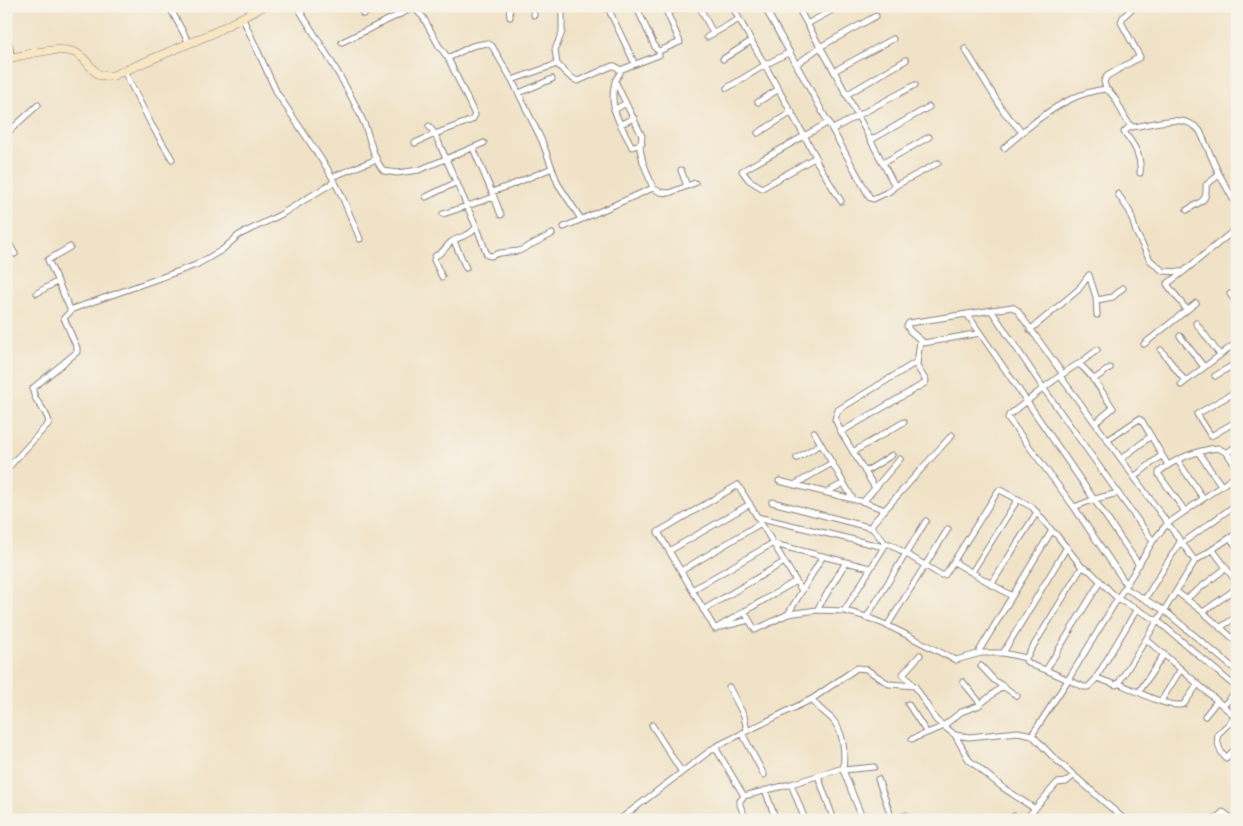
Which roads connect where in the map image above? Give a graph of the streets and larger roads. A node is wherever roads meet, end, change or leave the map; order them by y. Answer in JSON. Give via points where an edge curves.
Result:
{"nodes":[{"id":1,"x":169,"y":6,"type":"edge"},
{"id":2,"x":264,"y":6,"type":"edge"},
{"id":3,"x":297,"y":6,"type":"edge"},
{"id":4,"x":381,"y":6,"type":"edge"},
{"id":5,"x":509,"y":6,"type":"edge"},
{"id":6,"x":533,"y":6,"type":"edge"},
{"id":7,"x":562,"y":6,"type":"edge"},
{"id":8,"x":607,"y":6,"type":"edge"},
{"id":9,"x":636,"y":6,"type":"edge"},
{"id":10,"x":688,"y":6,"type":"edge"},
{"id":11,"x":699,"y":6,"type":"edge"},
{"id":12,"x":732,"y":6,"type":"edge"},
{"id":13,"x":764,"y":6,"type":"edge"},
{"id":14,"x":796,"y":6,"type":"edge"},
{"id":15,"x":840,"y":6,"type":"edge"},
{"id":16,"x":1135,"y":6,"type":"edge"},
{"id":17,"x":413,"y":7,"type":"edge"},
{"id":18,"x":666,"y":9,"type":"edge"},
{"id":19,"x":363,"y":14,"type":"dead end"},
{"id":20,"x":534,"y":15,"type":"dead end"},
{"id":21,"x":876,"y":16,"type":"dead end"},
{"id":22,"x":510,"y":17,"type":"dead end"},
{"id":23,"x":242,"y":19,"type":"junction"},
{"id":24,"x":739,"y":19,"type":"junction"},
{"id":25,"x":807,"y":24,"type":"junction"},
{"id":26,"x":6,"y":30,"type":"edge"},
{"id":27,"x":714,"y":33,"type":"junction"},
{"id":28,"x":707,"y":36,"type":"dead end"},
{"id":29,"x":893,"y":39,"type":"dead end"},
{"id":30,"x":751,"y":41,"type":"junction"},
{"id":31,"x":342,"y":42,"type":"dead end"},
{"id":32,"x":189,"y":44,"type":"junction"},
{"id":33,"x":820,"y":47,"type":"junction"},
{"id":34,"x":965,"y":49,"type":"dead end"},
{"id":35,"x":790,"y":52,"type":"junction"},
{"id":36,"x":659,"y":56,"type":"dead end"},
{"id":37,"x":9,"y":58,"type":"edge"},
{"id":38,"x":448,"y":58,"type":"junction"},
{"id":39,"x":633,"y":60,"type":"dead end"},
{"id":40,"x":723,"y":60,"type":"dead end"},
{"id":41,"x":906,"y":60,"type":"dead end"},
{"id":42,"x":557,"y":64,"type":"junction"},
{"id":43,"x":796,"y":64,"type":"junction"},
{"id":44,"x":765,"y":65,"type":"junction"},
{"id":45,"x":620,"y":70,"type":"junction"},
{"id":46,"x":834,"y":71,"type":"junction"},
{"id":47,"x":124,"y":72,"type":"junction"},
{"id":48,"x":552,"y":79,"type":"dead end"},
{"id":49,"x":512,"y":80,"type":"junction"},
{"id":50,"x":615,"y":81,"type":"junction"},
{"id":51,"x":915,"y":85,"type":"dead end"},
{"id":52,"x":727,"y":88,"type":"dead end"},
{"id":53,"x":779,"y":89,"type":"junction"},
{"id":54,"x":1106,"y":89,"type":"junction"},
{"id":55,"x":519,"y":93,"type":"junction"},
{"id":56,"x":846,"y":94,"type":"junction"},
{"id":57,"x":758,"y":102,"type":"dead end"},
{"id":58,"x":626,"y":103,"type":"junction"},
{"id":59,"x":38,"y":105,"type":"dead end"},
{"id":60,"x":929,"y":107,"type":"dead end"},
{"id":61,"x":614,"y":110,"type":"junction"},
{"id":62,"x":792,"y":112,"type":"junction"},
{"id":63,"x":858,"y":117,"type":"junction"},
{"id":64,"x":634,"y":118,"type":"junction"},
{"id":65,"x":829,"y":122,"type":"junction"},
{"id":66,"x":621,"y":124,"type":"junction"},
{"id":67,"x":430,"y":126,"type":"dead end"},
{"id":68,"x":1130,"y":126,"type":"junction"},
{"id":69,"x":833,"y":129,"type":"junction"},
{"id":70,"x":1024,"y":131,"type":"junction"},
{"id":71,"x":758,"y":133,"type":"dead end"},
{"id":72,"x":6,"y":134,"type":"edge"},
{"id":73,"x":435,"y":134,"type":"junction"},
{"id":74,"x":805,"y":135,"type":"junction"},
{"id":75,"x":929,"y":137,"type":"dead end"},
{"id":76,"x":871,"y":140,"type":"junction"},
{"id":77,"x":415,"y":143,"type":"dead end"},
{"id":78,"x":484,"y":143,"type":"dead end"},
{"id":79,"x":642,"y":144,"type":"junction"},
{"id":80,"x":473,"y":148,"type":"junction"},
{"id":81,"x":1004,"y":148,"type":"dead end"},
{"id":82,"x":446,"y":158,"type":"junction"},
{"id":83,"x":172,"y":159,"type":"dead end"},
{"id":84,"x":377,"y":159,"type":"junction"},
{"id":85,"x":816,"y":159,"type":"junction"},
{"id":86,"x":883,"y":163,"type":"junction"},
{"id":87,"x":938,"y":163,"type":"dead end"},
{"id":88,"x":552,"y":168,"type":"junction"},
{"id":89,"x":681,"y":170,"type":"dead end"},
{"id":90,"x":1140,"y":173,"type":"dead end"},
{"id":91,"x":1220,"y":175,"type":"junction"},
{"id":92,"x":333,"y":179,"type":"junction"},
{"id":93,"x":457,"y":182,"type":"junction"},
{"id":94,"x":695,"y":183,"type":"dead end"},
{"id":95,"x":687,"y":186,"type":"junction"},
{"id":96,"x":895,"y":186,"type":"junction"},
{"id":97,"x":653,"y":188,"type":"junction"},
{"id":98,"x":493,"y":194,"type":"junction"},
{"id":99,"x":1118,"y":194,"type":"dead end"},
{"id":100,"x":426,"y":196,"type":"dead end"},
{"id":101,"x":842,"y":201,"type":"dead end"},
{"id":102,"x":467,"y":206,"type":"junction"},
{"id":103,"x":1237,"y":206,"type":"edge"},
{"id":104,"x":1187,"y":210,"type":"dead end"},
{"id":105,"x":443,"y":214,"type":"dead end"},
{"id":106,"x":501,"y":215,"type":"dead end"},
{"id":107,"x":580,"y":218,"type":"junction"},
{"id":108,"x":476,"y":227,"type":"junction"},
{"id":109,"x":564,"y":227,"type":"dead end"},
{"id":110,"x":1237,"y":228,"type":"edge"},
{"id":111,"x":552,"y":234,"type":"dead end"},
{"id":112,"x":6,"y":238,"type":"edge"},
{"id":113,"x":360,"y":239,"type":"dead end"},
{"id":114,"x":454,"y":241,"type":"junction"},
{"id":115,"x":70,"y":247,"type":"dead end"},
{"id":116,"x":15,"y":254,"type":"dead end"},
{"id":117,"x":466,"y":268,"type":"dead end"},
{"id":118,"x":1183,"y":272,"type":"junction"},
{"id":119,"x":442,"y":278,"type":"dead end"},
{"id":120,"x":58,"y":281,"type":"junction"},
{"id":121,"x":1123,"y":288,"type":"dead end"},
{"id":122,"x":37,"y":292,"type":"dead end"},
{"id":123,"x":1230,"y":294,"type":"dead end"},
{"id":124,"x":1097,"y":300,"type":"junction"},
{"id":125,"x":1237,"y":302,"type":"edge"},
{"id":126,"x":1196,"y":303,"type":"dead end"},
{"id":127,"x":70,"y":310,"type":"junction"},
{"id":128,"x":991,"y":310,"type":"junction"},
{"id":129,"x":1187,"y":310,"type":"junction"},
{"id":130,"x":967,"y":314,"type":"junction"},
{"id":131,"x":1097,"y":315,"type":"dead end"},
{"id":132,"x":1196,"y":323,"type":"dead end"},
{"id":133,"x":1030,"y":330,"type":"junction"},
{"id":134,"x":980,"y":333,"type":"junction"},
{"id":135,"x":1180,"y":336,"type":"dead end"},
{"id":136,"x":920,"y":341,"type":"junction"},
{"id":137,"x":1237,"y":342,"type":"edge"},
{"id":138,"x":1144,"y":344,"type":"dead end"},
{"id":139,"x":1097,"y":350,"type":"dead end"},
{"id":140,"x":1161,"y":350,"type":"dead end"},
{"id":141,"x":1220,"y":355,"type":"junction"},
{"id":142,"x":917,"y":364,"type":"junction"},
{"id":143,"x":1079,"y":364,"type":"junction"},
{"id":144,"x":1204,"y":367,"type":"junction"},
{"id":145,"x":1110,"y":368,"type":"dead end"},
{"id":146,"x":1237,"y":371,"type":"edge"},
{"id":147,"x":1061,"y":375,"type":"junction"},
{"id":148,"x":1215,"y":376,"type":"dead end"},
{"id":149,"x":1093,"y":380,"type":"junction"},
{"id":150,"x":1044,"y":389,"type":"junction"},
{"id":151,"x":1237,"y":391,"type":"edge"},
{"id":152,"x":1027,"y":402,"type":"junction"},
{"id":153,"x":1237,"y":421,"type":"edge"},
{"id":154,"x":904,"y":422,"type":"dead end"},
{"id":155,"x":1095,"y":423,"type":"junction"},
{"id":156,"x":814,"y":432,"type":"dead end"},
{"id":157,"x":842,"y":432,"type":"junction"},
{"id":158,"x":952,"y":435,"type":"dead end"},
{"id":159,"x":1151,"y":436,"type":"junction"},
{"id":160,"x":1108,"y":440,"type":"junction"},
{"id":161,"x":821,"y":444,"type":"junction"},
{"id":162,"x":1237,"y":445,"type":"edge"},
{"id":163,"x":853,"y":452,"type":"junction"},
{"id":164,"x":1198,"y":452,"type":"junction"},
{"id":165,"x":1226,"y":453,"type":"junction"},
{"id":166,"x":892,"y":454,"type":"dead end"},
{"id":167,"x":1162,"y":456,"type":"junction"},
{"id":168,"x":797,"y":458,"type":"dead end"},
{"id":169,"x":900,"y":459,"type":"dead end"},
{"id":170,"x":1121,"y":459,"type":"junction"},
{"id":171,"x":1178,"y":461,"type":"junction"},
{"id":172,"x":832,"y":463,"type":"junction"},
{"id":173,"x":1168,"y":465,"type":"junction"},
{"id":174,"x":1237,"y":468,"type":"edge"},
{"id":175,"x":6,"y":470,"type":"edge"},
{"id":176,"x":865,"y":472,"type":"junction"},
{"id":177,"x":1237,"y":475,"type":"edge"},
{"id":178,"x":1134,"y":477,"type":"junction"},
{"id":179,"x":779,"y":481,"type":"dead end"},
{"id":180,"x":844,"y":483,"type":"junction"},
{"id":181,"x":794,"y":484,"type":"junction"},
{"id":182,"x":1221,"y":485,"type":"junction"},
{"id":183,"x":875,"y":488,"type":"junction"},
{"id":184,"x":826,"y":492,"type":"junction"},
{"id":185,"x":1118,"y":493,"type":"junction"},
{"id":186,"x":1203,"y":498,"type":"junction"},
{"id":187,"x":853,"y":499,"type":"junction"},
{"id":188,"x":1018,"y":499,"type":"junction"},
{"id":189,"x":1095,"y":499,"type":"junction"},
{"id":190,"x":772,"y":502,"type":"dead end"},
{"id":191,"x":864,"y":502,"type":"junction"},
{"id":192,"x":750,"y":504,"type":"junction"},
{"id":193,"x":1237,"y":504,"type":"edge"},
{"id":194,"x":1074,"y":507,"type":"junction"},
{"id":195,"x":885,"y":510,"type":"junction"},
{"id":196,"x":1185,"y":511,"type":"junction"},
{"id":197,"x":1037,"y":512,"type":"junction"},
{"id":198,"x":757,"y":517,"type":"junction"},
{"id":199,"x":926,"y":521,"type":"dead end"},
{"id":200,"x":761,"y":523,"type":"junction"},
{"id":201,"x":1167,"y":524,"type":"junction"},
{"id":202,"x":948,"y":529,"type":"dead end"},
{"id":203,"x":874,"y":531,"type":"junction"},
{"id":204,"x":1053,"y":532,"type":"junction"},
{"id":205,"x":1237,"y":533,"type":"edge"},
{"id":206,"x":1230,"y":538,"type":"junction"},
{"id":207,"x":1153,"y":540,"type":"junction"},
{"id":208,"x":773,"y":543,"type":"junction"},
{"id":209,"x":1181,"y":543,"type":"junction"},
{"id":210,"x":884,"y":544,"type":"junction"},
{"id":211,"x":1067,"y":547,"type":"junction"},
{"id":212,"x":1237,"y":547,"type":"edge"},
{"id":213,"x":1212,"y":550,"type":"junction"},
{"id":214,"x":670,"y":551,"type":"junction"},
{"id":215,"x":906,"y":554,"type":"junction"},
{"id":216,"x":823,"y":556,"type":"junction"},
{"id":217,"x":1195,"y":561,"type":"junction"},
{"id":218,"x":784,"y":562,"type":"junction"},
{"id":219,"x":846,"y":562,"type":"junction"},
{"id":220,"x":954,"y":562,"type":"junction"},
{"id":221,"x":925,"y":565,"type":"junction"},
{"id":222,"x":1139,"y":565,"type":"junction"},
{"id":223,"x":1082,"y":566,"type":"junction"},
{"id":224,"x":870,"y":568,"type":"junction"},
{"id":225,"x":1226,"y":568,"type":"junction"},
{"id":226,"x":681,"y":571,"type":"junction"},
{"id":227,"x":972,"y":572,"type":"junction"},
{"id":228,"x":796,"y":581,"type":"junction"},
{"id":229,"x":1100,"y":582,"type":"junction"},
{"id":230,"x":1237,"y":582,"type":"edge"},
{"id":231,"x":992,"y":585,"type":"junction"},
{"id":232,"x":1125,"y":587,"type":"junction"},
{"id":233,"x":1237,"y":588,"type":"edge"},
{"id":234,"x":692,"y":590,"type":"junction"},
{"id":235,"x":802,"y":591,"type":"junction"},
{"id":236,"x":1176,"y":592,"type":"junction"},
{"id":237,"x":1012,"y":596,"type":"junction"},
{"id":238,"x":1118,"y":598,"type":"junction"},
{"id":239,"x":1145,"y":599,"type":"junction"},
{"id":240,"x":1186,"y":599,"type":"junction"},
{"id":241,"x":1137,"y":609,"type":"junction"},
{"id":242,"x":704,"y":610,"type":"junction"},
{"id":243,"x":817,"y":610,"type":"junction"},
{"id":244,"x":744,"y":611,"type":"junction"},
{"id":245,"x":844,"y":611,"type":"junction"},
{"id":246,"x":1164,"y":611,"type":"junction"},
{"id":247,"x":1203,"y":612,"type":"junction"},
{"id":248,"x":788,"y":614,"type":"junction"},
{"id":249,"x":1237,"y":616,"type":"edge"},
{"id":250,"x":866,"y":618,"type":"junction"},
{"id":251,"x":749,"y":620,"type":"junction"},
{"id":252,"x":1158,"y":620,"type":"junction"},
{"id":253,"x":887,"y":626,"type":"junction"},
{"id":254,"x":1220,"y":628,"type":"junction"},
{"id":255,"x":715,"y":629,"type":"junction"},
{"id":256,"x":1146,"y":639,"type":"junction"},
{"id":257,"x":1237,"y":642,"type":"edge"},
{"id":258,"x":981,"y":653,"type":"junction"},
{"id":259,"x":1003,"y":653,"type":"junction"},
{"id":260,"x":1164,"y":654,"type":"junction"},
{"id":261,"x":920,"y":655,"type":"dead end"},
{"id":262,"x":1026,"y":658,"type":"junction"},
{"id":263,"x":981,"y":666,"type":"dead end"},
{"id":264,"x":1181,"y":669,"type":"junction"},
{"id":265,"x":1046,"y":670,"type":"junction"},
{"id":266,"x":1237,"y":671,"type":"edge"},
{"id":267,"x":1096,"y":678,"type":"junction"},
{"id":268,"x":1068,"y":680,"type":"junction"},
{"id":269,"x":963,"y":682,"type":"dead end"},
{"id":270,"x":1118,"y":684,"type":"junction"},
{"id":271,"x":1198,"y":684,"type":"junction"},
{"id":272,"x":912,"y":685,"type":"junction"},
{"id":273,"x":1003,"y":686,"type":"junction"},
{"id":274,"x":730,"y":687,"type":"dead end"},
{"id":275,"x":1237,"y":690,"type":"edge"},
{"id":276,"x":1139,"y":692,"type":"junction"},
{"id":277,"x":1017,"y":696,"type":"dead end"},
{"id":278,"x":812,"y":699,"type":"junction"},
{"id":279,"x":1161,"y":701,"type":"junction"},
{"id":280,"x":1217,"y":701,"type":"junction"},
{"id":281,"x":908,"y":704,"type":"dead end"},
{"id":282,"x":981,"y":704,"type":"junction"},
{"id":283,"x":1223,"y":706,"type":"junction"},
{"id":284,"x":1205,"y":716,"type":"dead end"},
{"id":285,"x":1236,"y":718,"type":"edge"},
{"id":286,"x":652,"y":725,"type":"dead end"},
{"id":287,"x":942,"y":727,"type":"junction"},
{"id":288,"x":745,"y":732,"type":"junction"},
{"id":289,"x":927,"y":733,"type":"junction"},
{"id":290,"x":955,"y":735,"type":"junction"},
{"id":291,"x":1032,"y":735,"type":"junction"},
{"id":292,"x":912,"y":739,"type":"dead end"},
{"id":293,"x":716,"y":747,"type":"junction"},
{"id":294,"x":1237,"y":747,"type":"edge"},
{"id":295,"x":874,"y":767,"type":"dead end"},
{"id":296,"x":843,"y":770,"type":"junction"},
{"id":297,"x":681,"y":771,"type":"junction"},
{"id":298,"x":764,"y":775,"type":"dead end"},
{"id":299,"x":1074,"y":775,"type":"junction"},
{"id":300,"x":818,"y":776,"type":"junction"},
{"id":301,"x":878,"y":779,"type":"dead end"},
{"id":302,"x":791,"y":784,"type":"junction"},
{"id":303,"x":765,"y":790,"type":"junction"},
{"id":304,"x":744,"y":796,"type":"junction"},
{"id":305,"x":1035,"y":808,"type":"junction"},
{"id":306,"x":906,"y":815,"type":"dead end"},
{"id":307,"x":804,"y":817,"type":"dead end"},
{"id":308,"x":890,"y":819,"type":"edge"},
{"id":309,"x":618,"y":820,"type":"edge"},
{"id":310,"x":746,"y":820,"type":"edge"},
{"id":311,"x":776,"y":820,"type":"edge"},
{"id":312,"x":834,"y":820,"type":"edge"},
{"id":313,"x":864,"y":820,"type":"edge"},
{"id":314,"x":1011,"y":820,"type":"edge"},
{"id":315,"x":1023,"y":820,"type":"edge"},
{"id":316,"x":1125,"y":820,"type":"edge"},
{"id":317,"x":1214,"y":820,"type":"edge"},
{"id":318,"x":1234,"y":820,"type":"edge"}],
"edges":[{"from":1,"to":32,"type":"street"},
{"from":2,"to":23,"type":"street"},
{"from":3,"to":84,"type":"street","via":[[363,121]]},
{"from":4,"to":19,"type":"street"},
{"from":5,"to":22,"type":"street"},
{"from":6,"to":20,"type":"street"},
{"from":7,"to":42,"type":"street","via":[[562,32],[555,50]]},
{"from":8,"to":39,"type":"street"},
{"from":9,"to":18,"type":"street","via":[[658,51],[680,42]]},
{"from":10,"to":18,"type":"street"},
{"from":11,"to":27,"type":"street"},
{"from":12,"to":24,"type":"street"},
{"from":13,"to":35,"type":"street"},
{"from":14,"to":25,"type":"street"},
{"from":15,"to":25,"type":"street"},
{"from":16,"to":54,"type":"street","via":[[1121,21],[1140,57],[1107,76],[1104,81]]},
{"from":17,"to":31,"type":"street"},
{"from":17,"to":38,"type":"street","via":[[423,17]]},
{"from":21,"to":33,"type":"street"},
{"from":23,"to":32,"type":"street"},
{"from":23,"to":92,"type":"street","via":[[278,94]]},
{"from":24,"to":27,"type":"street"},
{"from":24,"to":30,"type":"street"},
{"from":25,"to":33,"type":"street"},
{"from":26,"to":37,"type":"street"},
{"from":27,"to":28,"type":"street"},
{"from":29,"to":46,"type":"street"},
{"from":30,"to":40,"type":"street"},
{"from":30,"to":44,"type":"street"},
{"from":32,"to":47,"type":"street"},
{"from":33,"to":43,"type":"street"},
{"from":33,"to":46,"type":"street"},
{"from":34,"to":70,"type":"street","via":[[1004,112],[1017,128]]},
{"from":35,"to":43,"type":"street"},
{"from":35,"to":44,"type":"street"},
{"from":36,"to":45,"type":"street"},
{"from":37,"to":47,"type":"street","via":[[62,50],[80,55],[101,76]]},
{"from":38,"to":49,"type":"street","via":[[472,46],[488,43]]},
{"from":38,"to":73,"type":"street","via":[[475,117]]},
{"from":41,"to":56,"type":"street"},
{"from":42,"to":45,"type":"street","via":[[566,75],[578,81],[612,66]]},
{"from":42,"to":49,"type":"street"},
{"from":43,"to":65,"type":"street"},
{"from":44,"to":52,"type":"street"},
{"from":44,"to":53,"type":"street"},
{"from":45,"to":50,"type":"street"},
{"from":46,"to":56,"type":"street"},
{"from":47,"to":83,"type":"street"},
{"from":48,"to":55,"type":"street"},
{"from":49,"to":55,"type":"street"},
{"from":50,"to":58,"type":"street"},
{"from":50,"to":61,"type":"street"},
{"from":51,"to":63,"type":"street"},
{"from":53,"to":57,"type":"street"},
{"from":53,"to":62,"type":"street"},
{"from":54,"to":68,"type":"street"},
{"from":54,"to":70,"type":"street","via":[[1072,98]]},
{"from":55,"to":88,"type":"street"},
{"from":56,"to":63,"type":"street"},
{"from":58,"to":61,"type":"street"},
{"from":58,"to":64,"type":"street"},
{"from":59,"to":72,"type":"street"},
{"from":60,"to":76,"type":"street"},
{"from":61,"to":66,"type":"street"},
{"from":62,"to":71,"type":"street"},
{"from":62,"to":74,"type":"street"},
{"from":63,"to":69,"type":"street"},
{"from":63,"to":76,"type":"street"},
{"from":64,"to":66,"type":"street"},
{"from":64,"to":79,"type":"street"},
{"from":65,"to":69,"type":"street"},
{"from":65,"to":74,"type":"street"},
{"from":66,"to":79,"type":"street","via":[[632,147]]},
{"from":67,"to":73,"type":"street"},
{"from":68,"to":90,"type":"street","via":[[1124,132],[1138,154]]},
{"from":68,"to":91,"type":"street","via":[[1174,121],[1192,124],[1200,131]]},
{"from":69,"to":96,"type":"street","via":[[870,198]]},
{"from":70,"to":81,"type":"street"},
{"from":73,"to":77,"type":"street"},
{"from":73,"to":82,"type":"street"},
{"from":74,"to":85,"type":"street"},
{"from":74,"to":85,"type":"street","via":[[742,171],[762,188]]},
{"from":75,"to":86,"type":"street"},
{"from":76,"to":86,"type":"street"},
{"from":78,"to":80,"type":"street"},
{"from":79,"to":97,"type":"street","via":[[643,162]]},
{"from":80,"to":82,"type":"street"},
{"from":80,"to":98,"type":"street"},
{"from":82,"to":84,"type":"street","via":[[419,170],[396,173],[383,170]]},
{"from":82,"to":93,"type":"street"},
{"from":84,"to":92,"type":"street"},
{"from":85,"to":101,"type":"street"},
{"from":86,"to":96,"type":"street"},
{"from":87,"to":96,"type":"street"},
{"from":88,"to":98,"type":"street"},
{"from":88,"to":107,"type":"street","via":[[562,191]]},
{"from":89,"to":95,"type":"street"},
{"from":91,"to":103,"type":"street"},
{"from":91,"to":104,"type":"street","via":[[1206,185],[1205,198]]},
{"from":92,"to":113,"type":"street"},
{"from":92,"to":127,"type":"street","via":[[280,215],[239,235],[222,250],[196,265]]},
{"from":93,"to":100,"type":"street"},
{"from":93,"to":102,"type":"street"},
{"from":94,"to":95,"type":"street"},
{"from":95,"to":97,"type":"street","via":[[665,194]]},
{"from":97,"to":107,"type":"street"},
{"from":98,"to":102,"type":"street"},
{"from":98,"to":106,"type":"street"},
{"from":99,"to":118,"type":"street","via":[[1130,212],[1150,260],[1162,271]]},
{"from":102,"to":105,"type":"street"},
{"from":102,"to":108,"type":"street"},
{"from":107,"to":109,"type":"street"},
{"from":108,"to":111,"type":"street","via":[[487,255],[491,256],[520,251]]},
{"from":108,"to":114,"type":"street"},
{"from":110,"to":118,"type":"street"},
{"from":112,"to":116,"type":"street"},
{"from":114,"to":117,"type":"street"},
{"from":114,"to":119,"type":"street","via":[[442,254],[435,256]]},
{"from":115,"to":120,"type":"street","via":[[48,260]]},
{"from":118,"to":129,"type":"street","via":[[1167,284]]},
{"from":120,"to":122,"type":"street"},
{"from":120,"to":127,"type":"street"},
{"from":121,"to":124,"type":"street","via":[[1113,297]]},
{"from":123,"to":125,"type":"street"},
{"from":124,"to":131,"type":"street"},
{"from":124,"to":133,"type":"street","via":[[1089,275],[1078,290]]},
{"from":126,"to":129,"type":"street"},
{"from":127,"to":175,"type":"street","via":[[64,318],[77,352],[32,389],[48,416],[49,425]]},
{"from":128,"to":130,"type":"street"},
{"from":128,"to":133,"type":"street","via":[[1014,308]]},
{"from":128,"to":150,"type":"street"},
{"from":129,"to":138,"type":"street"},
{"from":130,"to":134,"type":"street"},
{"from":130,"to":136,"type":"street","via":[[909,324],[908,329]]},
{"from":132,"to":141,"type":"street"},
{"from":133,"to":147,"type":"street"},
{"from":134,"to":136,"type":"street","via":[[927,344]]},
{"from":134,"to":152,"type":"street"},
{"from":135,"to":144,"type":"street"},
{"from":136,"to":142,"type":"street"},
{"from":137,"to":141,"type":"street"},
{"from":139,"to":143,"type":"street"},
{"from":140,"to":144,"type":"street","via":[[1183,383]]},
{"from":141,"to":144,"type":"street"},
{"from":142,"to":157,"type":"street","via":[[838,410],[835,419]]},
{"from":142,"to":157,"type":"street","via":[[925,383]]},
{"from":143,"to":147,"type":"street"},
{"from":143,"to":149,"type":"street"},
{"from":145,"to":149,"type":"street"},
{"from":146,"to":148,"type":"street","via":[[1233,365]]},
{"from":147,"to":150,"type":"street"},
{"from":147,"to":155,"type":"street"},
{"from":149,"to":155,"type":"street","via":[[1113,408]]},
{"from":150,"to":152,"type":"street"},
{"from":150,"to":185,"type":"street"},
{"from":151,"to":153,"type":"street","via":[[1197,414],[1211,436]]},
{"from":152,"to":189,"type":"street"},
{"from":152,"to":194,"type":"street","via":[[1008,419]]},
{"from":154,"to":163,"type":"street"},
{"from":155,"to":160,"type":"street"},
{"from":156,"to":161,"type":"street"},
{"from":157,"to":163,"type":"street"},
{"from":158,"to":195,"type":"street"},
{"from":159,"to":160,"type":"street","via":[[1139,420]]},
{"from":159,"to":167,"type":"street"},
{"from":159,"to":170,"type":"street"},
{"from":160,"to":170,"type":"street"},
{"from":161,"to":168,"type":"street"},
{"from":161,"to":172,"type":"street"},
{"from":162,"to":165,"type":"street"},
{"from":163,"to":176,"type":"street"},
{"from":164,"to":165,"type":"street","via":[[1218,448]]},
{"from":164,"to":171,"type":"street"},
{"from":164,"to":182,"type":"street"},
{"from":165,"to":174,"type":"street"},
{"from":166,"to":176,"type":"street"},
{"from":167,"to":173,"type":"street"},
{"from":167,"to":178,"type":"street"},
{"from":169,"to":183,"type":"street"},
{"from":170,"to":178,"type":"street"},
{"from":171,"to":173,"type":"street"},
{"from":171,"to":186,"type":"street"},
{"from":172,"to":180,"type":"street"},
{"from":172,"to":181,"type":"street"},
{"from":173,"to":196,"type":"street","via":[[1159,475]]},
{"from":176,"to":183,"type":"street"},
{"from":177,"to":182,"type":"street"},
{"from":178,"to":201,"type":"street"},
{"from":179,"to":181,"type":"street"},
{"from":180,"to":184,"type":"street"},
{"from":180,"to":187,"type":"street"},
{"from":181,"to":184,"type":"street"},
{"from":182,"to":186,"type":"street"},
{"from":183,"to":191,"type":"street"},
{"from":184,"to":187,"type":"street"},
{"from":185,"to":189,"type":"street"},
{"from":185,"to":207,"type":"street"},
{"from":186,"to":196,"type":"street"},
{"from":187,"to":191,"type":"street"},
{"from":188,"to":197,"type":"street"},
{"from":188,"to":220,"type":"street","via":[[998,491]]},
{"from":188,"to":227,"type":"street"},
{"from":189,"to":194,"type":"street"},
{"from":189,"to":222,"type":"street"},
{"from":190,"to":203,"type":"street"},
{"from":191,"to":195,"type":"street"},
{"from":192,"to":198,"type":"street"},
{"from":192,"to":214,"type":"street"},
{"from":192,"to":214,"type":"street","via":[[738,485],[698,508],[658,532]]},
{"from":193,"to":209,"type":"street"},
{"from":194,"to":232,"type":"street"},
{"from":195,"to":203,"type":"street","via":[[872,524]]},
{"from":196,"to":201,"type":"street"},
{"from":197,"to":204,"type":"street"},
{"from":197,"to":231,"type":"street"},
{"from":198,"to":200,"type":"street"},
{"from":198,"to":210,"type":"street"},
{"from":199,"to":215,"type":"street"},
{"from":200,"to":208,"type":"street"},
{"from":200,"to":226,"type":"street"},
{"from":201,"to":207,"type":"street"},
{"from":201,"to":209,"type":"street"},
{"from":202,"to":221,"type":"street"},
{"from":203,"to":210,"type":"street"},
{"from":204,"to":211,"type":"street"},
{"from":204,"to":237,"type":"street"},
{"from":205,"to":206,"type":"street"},
{"from":206,"to":212,"type":"street"},
{"from":206,"to":213,"type":"street"},
{"from":207,"to":222,"type":"street"},
{"from":208,"to":216,"type":"street"},
{"from":208,"to":218,"type":"street"},
{"from":208,"to":234,"type":"street"},
{"from":209,"to":217,"type":"street"},
{"from":209,"to":239,"type":"street"},
{"from":210,"to":215,"type":"street"},
{"from":210,"to":224,"type":"street"},
{"from":211,"to":223,"type":"street"},
{"from":211,"to":259,"type":"street"},
{"from":213,"to":217,"type":"street"},
{"from":213,"to":225,"type":"street"},
{"from":214,"to":226,"type":"street"},
{"from":215,"to":221,"type":"street"},
{"from":215,"to":250,"type":"street"},
{"from":216,"to":219,"type":"street"},
{"from":216,"to":235,"type":"street"},
{"from":217,"to":236,"type":"street"},
{"from":218,"to":228,"type":"street"},
{"from":218,"to":242,"type":"street"},
{"from":219,"to":224,"type":"street"},
{"from":219,"to":243,"type":"street"},
{"from":220,"to":221,"type":"street","via":[[944,576]]},
{"from":220,"to":227,"type":"street"},
{"from":221,"to":253,"type":"street"},
{"from":222,"to":232,"type":"street"},
{"from":223,"to":229,"type":"street"},
{"from":223,"to":262,"type":"street"},
{"from":224,"to":245,"type":"street"},
{"from":225,"to":230,"type":"street"},
{"from":225,"to":240,"type":"street"},
{"from":226,"to":234,"type":"street"},
{"from":227,"to":231,"type":"street"},
{"from":228,"to":235,"type":"street"},
{"from":228,"to":244,"type":"street"},
{"from":229,"to":238,"type":"street"},
{"from":229,"to":265,"type":"street"},
{"from":231,"to":237,"type":"street"},
{"from":232,"to":238,"type":"street"},
{"from":232,"to":239,"type":"street"},
{"from":233,"to":247,"type":"street"},
{"from":234,"to":242,"type":"street"},
{"from":235,"to":248,"type":"street"},
{"from":236,"to":240,"type":"street"},
{"from":236,"to":246,"type":"street"},
{"from":237,"to":258,"type":"street","via":[[979,650]]},
{"from":238,"to":241,"type":"street"},
{"from":238,"to":268,"type":"street"},
{"from":239,"to":246,"type":"street"},
{"from":240,"to":247,"type":"street"},
{"from":241,"to":252,"type":"street"},
{"from":241,"to":267,"type":"street"},
{"from":242,"to":255,"type":"street"},
{"from":243,"to":245,"type":"street"},
{"from":243,"to":248,"type":"street"},
{"from":244,"to":251,"type":"street"},
{"from":244,"to":255,"type":"street"},
{"from":245,"to":250,"type":"street"},
{"from":246,"to":252,"type":"street"},
{"from":246,"to":266,"type":"street"},
{"from":247,"to":254,"type":"street"},
{"from":248,"to":251,"type":"street","via":[[755,630]]},
{"from":249,"to":254,"type":"street"},
{"from":250,"to":253,"type":"street"},
{"from":251,"to":255,"type":"street"},
{"from":252,"to":256,"type":"street"},
{"from":252,"to":275,"type":"street"},
{"from":253,"to":258,"type":"street","via":[[956,660]]},
{"from":254,"to":257,"type":"street"},
{"from":256,"to":260,"type":"street"},
{"from":256,"to":270,"type":"street"},
{"from":258,"to":259,"type":"street"},
{"from":259,"to":262,"type":"street"},
{"from":260,"to":264,"type":"street"},
{"from":260,"to":276,"type":"street"},
{"from":261,"to":272,"type":"street","via":[[903,674]]},
{"from":262,"to":265,"type":"street","via":[[1029,664]]},
{"from":263,"to":273,"type":"street"},
{"from":264,"to":271,"type":"street"},
{"from":264,"to":279,"type":"street"},
{"from":265,"to":268,"type":"street"},
{"from":267,"to":268,"type":"street","via":[[1086,687]]},
{"from":267,"to":270,"type":"street"},
{"from":268,"to":291,"type":"street"},
{"from":269,"to":282,"type":"street"},
{"from":270,"to":276,"type":"street"},
{"from":271,"to":279,"type":"street","via":[[1183,706]]},
{"from":271,"to":280,"type":"street"},
{"from":272,"to":278,"type":"street","via":[[889,684],[861,667]]},
{"from":272,"to":287,"type":"street","via":[[918,688]]},
{"from":273,"to":277,"type":"street"},
{"from":273,"to":282,"type":"street"},
{"from":274,"to":288,"type":"street","via":[[744,716]]},
{"from":275,"to":283,"type":"street"},
{"from":276,"to":279,"type":"street"},
{"from":278,"to":288,"type":"street"},
{"from":278,"to":296,"type":"street","via":[[839,731],[844,751]]},
{"from":280,"to":283,"type":"street"},
{"from":280,"to":284,"type":"street"},
{"from":281,"to":289,"type":"street"},
{"from":282,"to":287,"type":"street","via":[[961,712]]},
{"from":283,"to":285,"type":"street"},
{"from":285,"to":294,"type":"street","via":[[1217,738],[1221,753],[1226,758]]},
{"from":286,"to":297,"type":"street"},
{"from":287,"to":289,"type":"street"},
{"from":287,"to":290,"type":"street"},
{"from":288,"to":293,"type":"street"},
{"from":288,"to":298,"type":"street"},
{"from":289,"to":292,"type":"street"},
{"from":290,"to":291,"type":"street","via":[[969,737],[1009,732]]},
{"from":290,"to":305,"type":"street","via":[[969,760]]},
{"from":291,"to":299,"type":"street"},
{"from":293,"to":297,"type":"street"},
{"from":293,"to":304,"type":"street"},
{"from":295,"to":296,"type":"street"},
{"from":296,"to":300,"type":"street"},
{"from":296,"to":313,"type":"street"},
{"from":297,"to":309,"type":"street"},
{"from":299,"to":305,"type":"street","via":[[1066,782],[1057,783]]},
{"from":299,"to":316,"type":"street"},
{"from":300,"to":302,"type":"street"},
{"from":300,"to":312,"type":"street"},
{"from":301,"to":308,"type":"street"},
{"from":302,"to":303,"type":"street"},
{"from":302,"to":307,"type":"street"},
{"from":303,"to":304,"type":"street"},
{"from":303,"to":311,"type":"street"},
{"from":304,"to":310,"type":"street","via":[[740,805]]},
{"from":305,"to":315,"type":"street"},
{"from":306,"to":308,"type":"street"},
{"from":314,"to":315,"type":"street","via":[[1014,816]]},
{"from":317,"to":318,"type":"street","via":[[1224,812]]}]}
